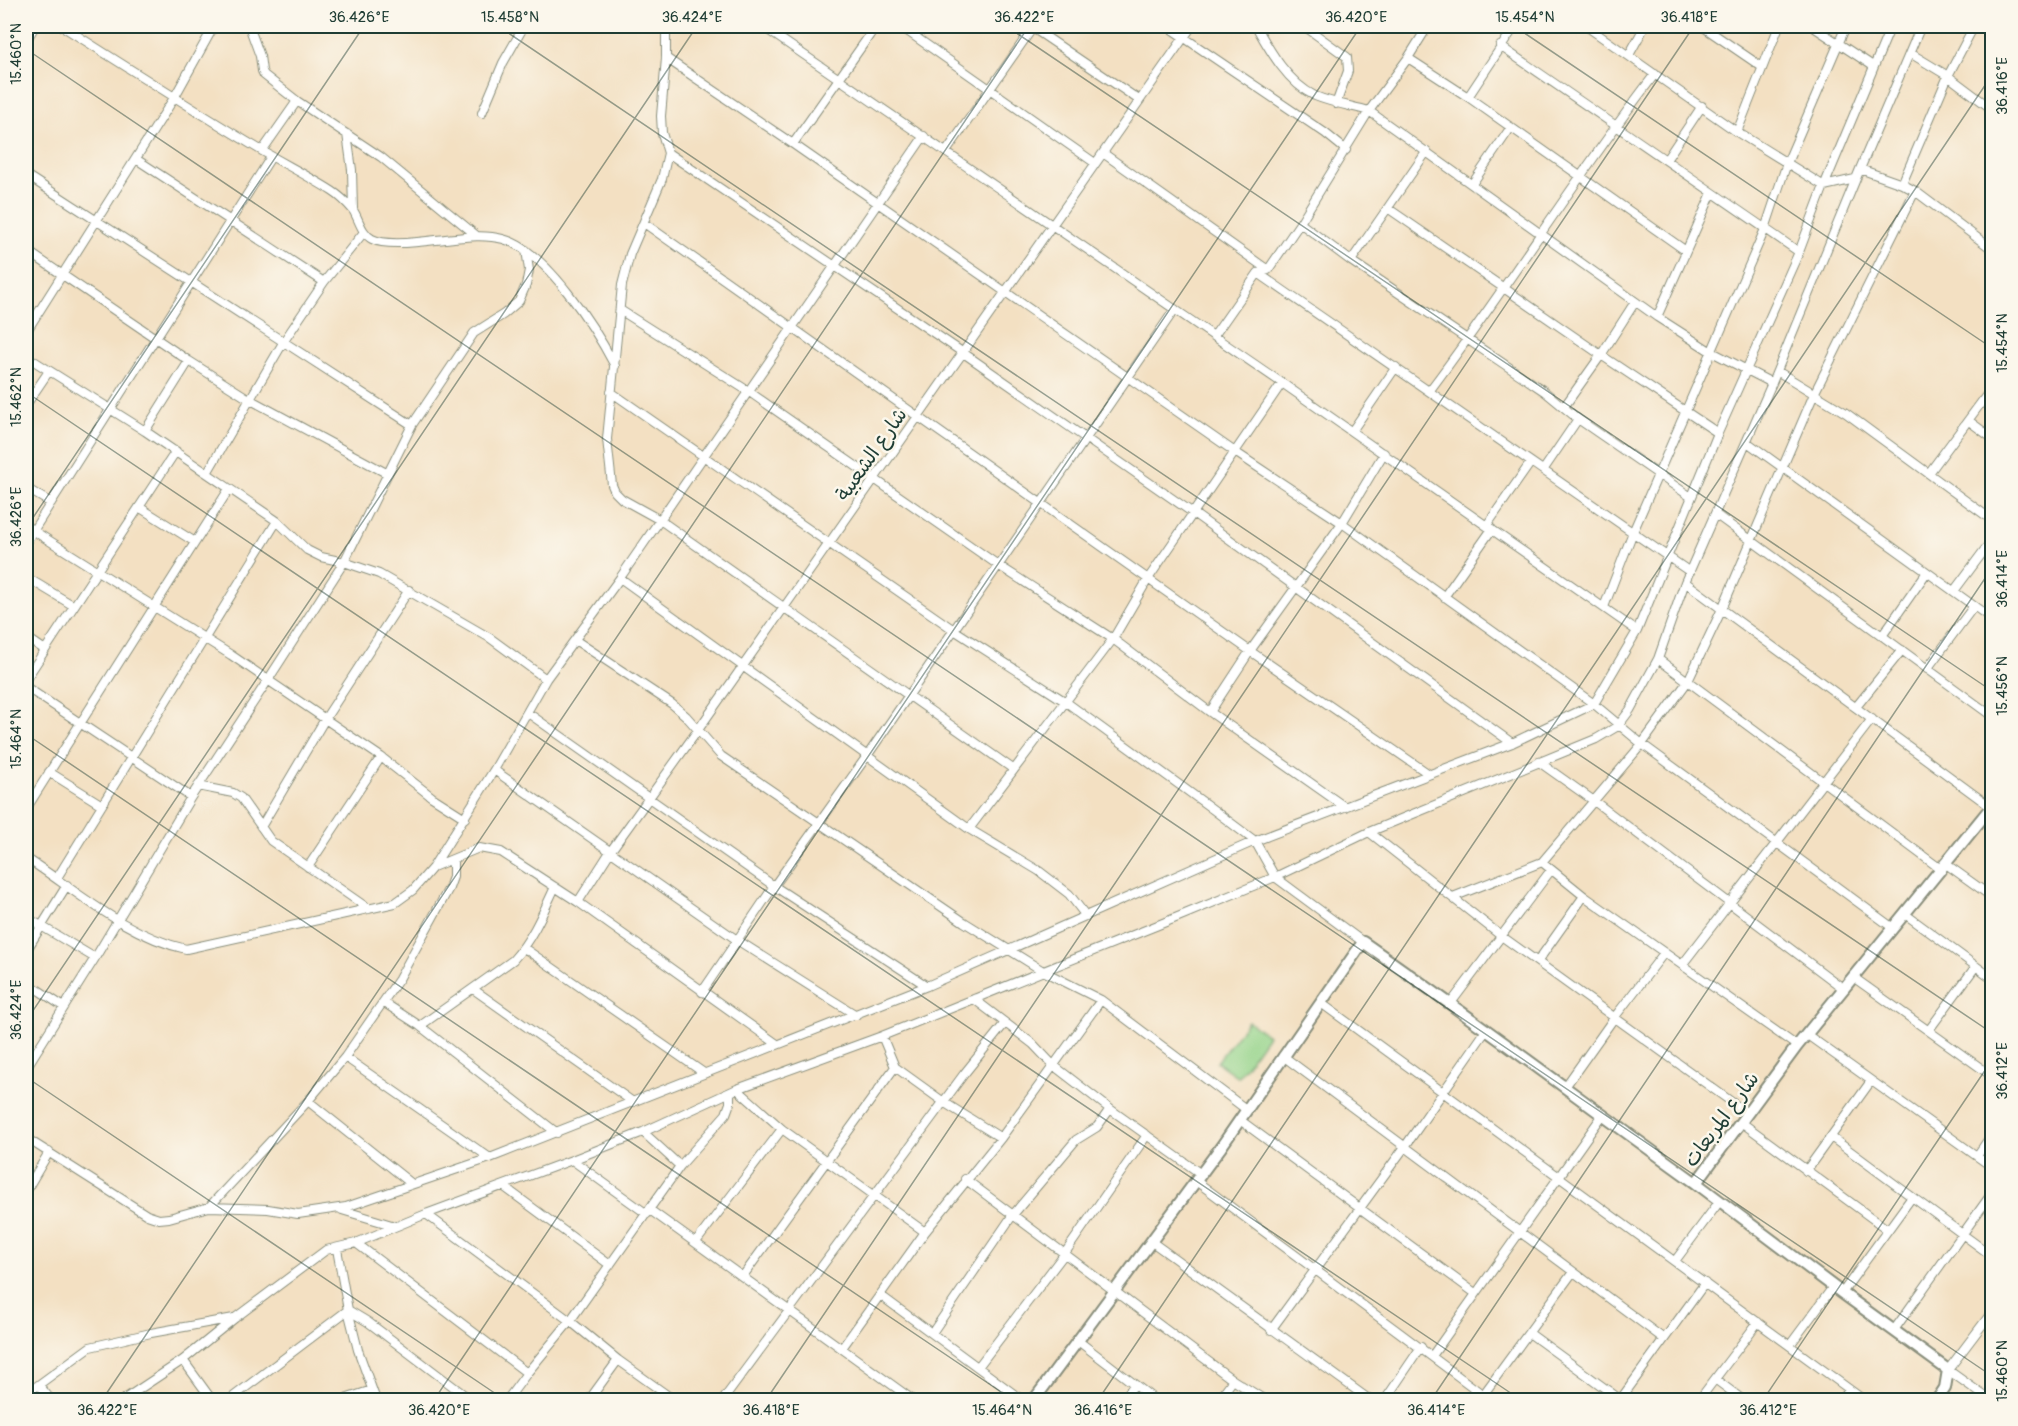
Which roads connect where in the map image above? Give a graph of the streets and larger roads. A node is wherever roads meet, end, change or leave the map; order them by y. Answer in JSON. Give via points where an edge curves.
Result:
{"nodes":[{"id":1,"x":35,"y":26,"type":"edge"},
{"id":2,"x":62,"y":26,"type":"edge"},
{"id":3,"x":214,"y":26,"type":"edge"},
{"id":4,"x":249,"y":26,"type":"edge"},
{"id":5,"x":524,"y":26,"type":"edge"},
{"id":6,"x":666,"y":26,"type":"edge"},
{"id":7,"x":762,"y":26,"type":"edge"},
{"id":8,"x":876,"y":26,"type":"edge"},
{"id":9,"x":900,"y":26,"type":"edge"},
{"id":10,"x":1032,"y":26,"type":"edge"},
{"id":11,"x":1167,"y":26,"type":"edge"},
{"id":12,"x":1192,"y":26,"type":"edge"},
{"id":13,"x":1256,"y":26,"type":"edge"},
{"id":14,"x":1304,"y":26,"type":"edge"},
{"id":15,"x":1428,"y":26,"type":"edge"},
{"id":16,"x":1515,"y":26,"type":"edge"},
{"id":17,"x":1586,"y":26,"type":"edge"},
{"id":18,"x":1646,"y":26,"type":"edge"},
{"id":19,"x":1702,"y":26,"type":"edge"},
{"id":20,"x":1779,"y":26,"type":"edge"},
{"id":21,"x":1812,"y":26,"type":"edge"},
{"id":22,"x":1846,"y":26,"type":"edge"},
{"id":23,"x":1891,"y":26,"type":"edge"},
{"id":24,"x":1921,"y":26,"type":"edge"},
{"id":25,"x":1974,"y":26,"type":"edge"},
{"id":26,"x":1184,"y":37,"type":"junction"},
{"id":27,"x":26,"y":41,"type":"edge"},
{"id":28,"x":1838,"y":44,"type":"junction"},
{"id":29,"x":1500,"y":46,"type":"junction"},
{"id":30,"x":1910,"y":53,"type":"junction"},
{"id":31,"x":1629,"y":55,"type":"junction"},
{"id":32,"x":666,"y":58,"type":"junction"},
{"id":33,"x":1408,"y":58,"type":"junction"},
{"id":34,"x":1874,"y":66,"type":"junction"},
{"id":35,"x":1762,"y":67,"type":"junction"},
{"id":36,"x":1655,"y":74,"type":"junction"},
{"id":37,"x":1948,"y":76,"type":"junction"},
{"id":38,"x":839,"y":79,"type":"junction"},
{"id":39,"x":990,"y":89,"type":"junction"},
{"id":40,"x":1468,"y":97,"type":"junction"},
{"id":41,"x":174,"y":98,"type":"junction"},
{"id":42,"x":1139,"y":100,"type":"junction"},
{"id":43,"x":297,"y":101,"type":"junction"},
{"id":44,"x":1336,"y":104,"type":"junction"},
{"id":45,"x":1702,"y":106,"type":"junction"},
{"id":46,"x":1992,"y":109,"type":"edge"},
{"id":47,"x":1369,"y":111,"type":"junction"},
{"id":48,"x":482,"y":113,"type":"dead end"},
{"id":49,"x":1615,"y":126,"type":"junction"},
{"id":50,"x":1511,"y":127,"type":"junction"},
{"id":51,"x":1737,"y":132,"type":"junction"},
{"id":52,"x":347,"y":134,"type":"junction"},
{"id":53,"x":924,"y":136,"type":"junction"},
{"id":54,"x":793,"y":144,"type":"junction"},
{"id":55,"x":1346,"y":150,"type":"junction"},
{"id":56,"x":262,"y":151,"type":"junction"},
{"id":57,"x":1427,"y":151,"type":"junction"},
{"id":58,"x":946,"y":152,"type":"junction"},
{"id":59,"x":668,"y":153,"type":"junction"},
{"id":60,"x":1102,"y":153,"type":"junction"},
{"id":61,"x":271,"y":157,"type":"junction"},
{"id":62,"x":136,"y":159,"type":"junction"},
{"id":63,"x":1666,"y":160,"type":"junction"},
{"id":64,"x":1787,"y":163,"type":"junction"},
{"id":65,"x":1095,"y":164,"type":"junction"},
{"id":66,"x":1860,"y":169,"type":"junction"},
{"id":67,"x":26,"y":175,"type":"edge"},
{"id":68,"x":1581,"y":177,"type":"junction"},
{"id":69,"x":1856,"y":179,"type":"junction"},
{"id":70,"x":1472,"y":184,"type":"junction"},
{"id":71,"x":1902,"y":184,"type":"junction"},
{"id":72,"x":1824,"y":186,"type":"junction"},
{"id":73,"x":1916,"y":191,"type":"junction"},
{"id":74,"x":1712,"y":193,"type":"junction"},
{"id":75,"x":878,"y":203,"type":"junction"},
{"id":76,"x":1389,"y":209,"type":"junction"},
{"id":77,"x":353,"y":210,"type":"junction"},
{"id":78,"x":231,"y":221,"type":"junction"},
{"id":79,"x":97,"y":222,"type":"junction"},
{"id":80,"x":644,"y":223,"type":"junction"},
{"id":81,"x":1300,"y":223,"type":"junction"},
{"id":82,"x":1052,"y":224,"type":"junction"},
{"id":83,"x":1765,"y":229,"type":"junction"},
{"id":84,"x":364,"y":232,"type":"junction"},
{"id":85,"x":1540,"y":233,"type":"junction"},
{"id":86,"x":477,"y":236,"type":"junction"},
{"id":87,"x":525,"y":249,"type":"junction"},
{"id":88,"x":1992,"y":249,"type":"edge"},
{"id":89,"x":26,"y":250,"type":"edge"},
{"id":90,"x":1686,"y":251,"type":"junction"},
{"id":91,"x":1799,"y":252,"type":"junction"},
{"id":92,"x":1351,"y":261,"type":"junction"},
{"id":93,"x":835,"y":266,"type":"junction"},
{"id":94,"x":1268,"y":270,"type":"junction"},
{"id":95,"x":1258,"y":273,"type":"junction"},
{"id":96,"x":62,"y":274,"type":"junction"},
{"id":97,"x":324,"y":282,"type":"junction"},
{"id":98,"x":193,"y":283,"type":"junction"},
{"id":99,"x":1503,"y":288,"type":"junction"},
{"id":100,"x":1004,"y":292,"type":"junction"},
{"id":101,"x":1635,"y":302,"type":"junction"},
{"id":102,"x":1175,"y":309,"type":"junction"},
{"id":103,"x":620,"y":310,"type":"junction"},
{"id":104,"x":1657,"y":317,"type":"junction"},
{"id":105,"x":792,"y":328,"type":"junction"},
{"id":106,"x":26,"y":332,"type":"edge"},
{"id":107,"x":1215,"y":336,"type":"junction"},
{"id":108,"x":156,"y":339,"type":"junction"},
{"id":109,"x":1469,"y":339,"type":"junction"},
{"id":110,"x":284,"y":341,"type":"junction"},
{"id":111,"x":1710,"y":351,"type":"junction"},
{"id":112,"x":962,"y":352,"type":"junction"},
{"id":113,"x":1601,"y":355,"type":"junction"},
{"id":114,"x":26,"y":356,"type":"edge"},
{"id":115,"x":189,"y":361,"type":"junction"},
{"id":116,"x":615,"y":366,"type":"junction"},
{"id":117,"x":1396,"y":367,"type":"junction"},
{"id":118,"x":1745,"y":370,"type":"junction"},
{"id":119,"x":1777,"y":370,"type":"junction"},
{"id":120,"x":49,"y":371,"type":"junction"},
{"id":121,"x":1127,"y":377,"type":"junction"},
{"id":122,"x":1282,"y":382,"type":"junction"},
{"id":123,"x":1772,"y":383,"type":"junction"},
{"id":124,"x":1992,"y":388,"type":"edge"},
{"id":125,"x":1430,"y":390,"type":"junction"},
{"id":126,"x":748,"y":391,"type":"junction"},
{"id":127,"x":611,"y":392,"type":"junction"},
{"id":128,"x":1814,"y":394,"type":"junction"},
{"id":129,"x":249,"y":399,"type":"junction"},
{"id":130,"x":26,"y":405,"type":"edge"},
{"id":131,"x":1564,"y":406,"type":"junction"},
{"id":132,"x":110,"y":410,"type":"junction"},
{"id":133,"x":1685,"y":412,"type":"junction"},
{"id":134,"x":917,"y":417,"type":"junction"},
{"id":135,"x":1578,"y":419,"type":"junction"},
{"id":136,"x":1969,"y":421,"type":"junction"},
{"id":137,"x":412,"y":425,"type":"junction"},
{"id":138,"x":145,"y":431,"type":"junction"},
{"id":139,"x":1352,"y":431,"type":"junction"},
{"id":140,"x":1718,"y":433,"type":"junction"},
{"id":141,"x":1086,"y":438,"type":"junction"},
{"id":142,"x":1992,"y":438,"type":"edge"},
{"id":143,"x":1747,"y":442,"type":"junction"},
{"id":144,"x":176,"y":451,"type":"junction"},
{"id":145,"x":1235,"y":452,"type":"junction"},
{"id":146,"x":1384,"y":453,"type":"junction"},
{"id":147,"x":704,"y":456,"type":"junction"},
{"id":148,"x":1531,"y":462,"type":"junction"},
{"id":149,"x":1782,"y":468,"type":"junction"},
{"id":150,"x":1544,"y":469,"type":"junction"},
{"id":151,"x":207,"y":473,"type":"junction"},
{"id":152,"x":1929,"y":473,"type":"junction"},
{"id":153,"x":388,"y":474,"type":"junction"},
{"id":154,"x":1658,"y":475,"type":"junction"},
{"id":155,"x":873,"y":479,"type":"junction"},
{"id":156,"x":26,"y":488,"type":"edge"},
{"id":157,"x":229,"y":489,"type":"junction"},
{"id":158,"x":1691,"y":496,"type":"junction"},
{"id":159,"x":51,"y":503,"type":"junction"},
{"id":160,"x":1041,"y":504,"type":"junction"},
{"id":161,"x":139,"y":507,"type":"junction"},
{"id":162,"x":1193,"y":513,"type":"junction"},
{"id":163,"x":1715,"y":514,"type":"junction"},
{"id":164,"x":660,"y":520,"type":"junction"},
{"id":165,"x":1992,"y":520,"type":"edge"},
{"id":166,"x":278,"y":521,"type":"junction"},
{"id":167,"x":1342,"y":523,"type":"junction"},
{"id":168,"x":1489,"y":527,"type":"junction"},
{"id":169,"x":29,"y":528,"type":"edge"},
{"id":170,"x":1633,"y":532,"type":"junction"},
{"id":171,"x":1751,"y":540,"type":"junction"},
{"id":172,"x":1992,"y":540,"type":"edge"},
{"id":173,"x":26,"y":542,"type":"edge"},
{"id":174,"x":195,"y":542,"type":"junction"},
{"id":175,"x":828,"y":543,"type":"junction"},
{"id":176,"x":1667,"y":556,"type":"junction"},
{"id":177,"x":344,"y":562,"type":"junction"},
{"id":178,"x":998,"y":566,"type":"junction"},
{"id":179,"x":98,"y":570,"type":"junction"},
{"id":180,"x":1690,"y":572,"type":"junction"},
{"id":181,"x":1927,"y":572,"type":"junction"},
{"id":182,"x":26,"y":577,"type":"edge"},
{"id":183,"x":620,"y":578,"type":"junction"},
{"id":184,"x":1148,"y":579,"type":"junction"},
{"id":185,"x":1685,"y":582,"type":"junction"},
{"id":186,"x":1297,"y":587,"type":"junction"},
{"id":187,"x":410,"y":590,"type":"junction"},
{"id":188,"x":1954,"y":591,"type":"junction"},
{"id":189,"x":1444,"y":597,"type":"junction"},
{"id":190,"x":74,"y":606,"type":"junction"},
{"id":191,"x":154,"y":606,"type":"junction"},
{"id":192,"x":1974,"y":606,"type":"junction"},
{"id":193,"x":783,"y":607,"type":"junction"},
{"id":194,"x":1604,"y":607,"type":"junction"},
{"id":195,"x":1722,"y":609,"type":"junction"},
{"id":196,"x":1992,"y":619,"type":"edge"},
{"id":197,"x":954,"y":630,"type":"junction"},
{"id":198,"x":1637,"y":631,"type":"junction"},
{"id":199,"x":1882,"y":636,"type":"junction"},
{"id":200,"x":26,"y":637,"type":"edge"},
{"id":201,"x":206,"y":639,"type":"junction"},
{"id":202,"x":1113,"y":639,"type":"junction"},
{"id":203,"x":575,"y":640,"type":"junction"},
{"id":204,"x":45,"y":650,"type":"junction"},
{"id":205,"x":1902,"y":650,"type":"junction"},
{"id":206,"x":1251,"y":651,"type":"junction"},
{"id":207,"x":1658,"y":659,"type":"junction"},
{"id":208,"x":742,"y":666,"type":"junction"},
{"id":209,"x":1928,"y":669,"type":"junction"},
{"id":210,"x":546,"y":679,"type":"junction"},
{"id":211,"x":26,"y":680,"type":"edge"},
{"id":212,"x":268,"y":680,"type":"junction"},
{"id":213,"x":1688,"y":681,"type":"junction"},
{"id":214,"x":26,"y":687,"type":"edge"},
{"id":215,"x":909,"y":696,"type":"junction"},
{"id":216,"x":1066,"y":702,"type":"junction"},
{"id":217,"x":1594,"y":704,"type":"junction"},
{"id":218,"x":1856,"y":707,"type":"junction"},
{"id":219,"x":1210,"y":712,"type":"junction"},
{"id":220,"x":528,"y":713,"type":"junction"},
{"id":221,"x":1992,"y":716,"type":"edge"},
{"id":222,"x":325,"y":719,"type":"junction"},
{"id":223,"x":1872,"y":719,"type":"junction"},
{"id":224,"x":80,"y":724,"type":"junction"},
{"id":225,"x":1618,"y":726,"type":"junction"},
{"id":226,"x":698,"y":730,"type":"junction"},
{"id":227,"x":1512,"y":743,"type":"junction"},
{"id":228,"x":1642,"y":744,"type":"junction"},
{"id":229,"x":867,"y":756,"type":"junction"},
{"id":230,"x":381,"y":757,"type":"junction"},
{"id":231,"x":132,"y":759,"type":"junction"},
{"id":232,"x":1539,"y":762,"type":"junction"},
{"id":233,"x":1012,"y":769,"type":"junction"},
{"id":234,"x":494,"y":770,"type":"junction"},
{"id":235,"x":49,"y":772,"type":"junction"},
{"id":236,"x":1429,"y":774,"type":"junction"},
{"id":237,"x":1824,"y":781,"type":"junction"},
{"id":238,"x":198,"y":786,"type":"junction"},
{"id":239,"x":191,"y":797,"type":"junction"},
{"id":240,"x":649,"y":798,"type":"junction"},
{"id":241,"x":28,"y":799,"type":"edge"},
{"id":242,"x":1594,"y":801,"type":"junction"},
{"id":243,"x":102,"y":805,"type":"junction"},
{"id":244,"x":1345,"y":807,"type":"junction"},
{"id":245,"x":1992,"y":807,"type":"edge"},
{"id":246,"x":26,"y":809,"type":"edge"},
{"id":247,"x":465,"y":818,"type":"junction"},
{"id":248,"x":819,"y":823,"type":"junction"},
{"id":249,"x":261,"y":827,"type":"junction"},
{"id":250,"x":969,"y":829,"type":"junction"},
{"id":251,"x":1369,"y":832,"type":"junction"},
{"id":252,"x":1255,"y":841,"type":"junction"},
{"id":253,"x":1777,"y":843,"type":"junction"},
{"id":254,"x":610,"y":852,"type":"junction"},
{"id":255,"x":26,"y":858,"type":"edge"},
{"id":256,"x":453,"y":860,"type":"junction"},
{"id":257,"x":1542,"y":862,"type":"junction"},
{"id":258,"x":308,"y":867,"type":"junction"},
{"id":259,"x":433,"y":867,"type":"junction"},
{"id":260,"x":1944,"y":867,"type":"junction"},
{"id":261,"x":1551,"y":870,"type":"junction"},
{"id":262,"x":1275,"y":877,"type":"junction"},
{"id":263,"x":57,"y":878,"type":"junction"},
{"id":264,"x":67,"y":885,"type":"junction"},
{"id":265,"x":774,"y":886,"type":"junction"},
{"id":266,"x":555,"y":887,"type":"junction"},
{"id":267,"x":1584,"y":896,"type":"junction"},
{"id":268,"x":1453,"y":897,"type":"junction"},
{"id":269,"x":1992,"y":897,"type":"edge"},
{"id":270,"x":578,"y":902,"type":"junction"},
{"id":271,"x":1730,"y":904,"type":"junction"},
{"id":272,"x":369,"y":909,"type":"junction"},
{"id":273,"x":1905,"y":914,"type":"junction"},
{"id":274,"x":1086,"y":916,"type":"junction"},
{"id":275,"x":26,"y":917,"type":"edge"},
{"id":276,"x":117,"y":921,"type":"junction"},
{"id":277,"x":41,"y":927,"type":"junction"},
{"id":278,"x":1893,"y":928,"type":"junction"},
{"id":279,"x":1500,"y":935,"type":"junction"},
{"id":280,"x":737,"y":940,"type":"junction"},
{"id":281,"x":1363,"y":942,"type":"junction"},
{"id":282,"x":524,"y":948,"type":"junction"},
{"id":283,"x":1010,"y":950,"type":"junction"},
{"id":284,"x":26,"y":951,"type":"edge"},
{"id":285,"x":1664,"y":953,"type":"junction"},
{"id":286,"x":95,"y":958,"type":"junction"},
{"id":287,"x":1538,"y":961,"type":"junction"},
{"id":288,"x":1682,"y":965,"type":"junction"},
{"id":289,"x":1976,"y":966,"type":"junction"},
{"id":290,"x":1043,"y":971,"type":"junction"},
{"id":291,"x":1853,"y":977,"type":"junction"},
{"id":292,"x":1992,"y":978,"type":"edge"},
{"id":293,"x":26,"y":982,"type":"edge"},
{"id":294,"x":927,"y":986,"type":"junction"},
{"id":295,"x":473,"y":989,"type":"junction"},
{"id":296,"x":1844,"y":989,"type":"junction"},
{"id":297,"x":702,"y":992,"type":"junction"},
{"id":298,"x":974,"y":999,"type":"junction"},
{"id":299,"x":1101,"y":1000,"type":"junction"},
{"id":300,"x":383,"y":1002,"type":"junction"},
{"id":301,"x":1321,"y":1003,"type":"junction"},
{"id":302,"x":1451,"y":1003,"type":"junction"},
{"id":303,"x":64,"y":1007,"type":"junction"},
{"id":304,"x":856,"y":1015,"type":"junction"},
{"id":305,"x":1614,"y":1018,"type":"junction"},
{"id":306,"x":1005,"y":1023,"type":"junction"},
{"id":307,"x":420,"y":1026,"type":"junction"},
{"id":308,"x":1487,"y":1029,"type":"junction"},
{"id":309,"x":1929,"y":1030,"type":"junction"},
{"id":310,"x":1806,"y":1034,"type":"junction"},
{"id":311,"x":882,"y":1036,"type":"junction"},
{"id":312,"x":777,"y":1044,"type":"junction"},
{"id":313,"x":1797,"y":1046,"type":"junction"},
{"id":314,"x":1283,"y":1056,"type":"junction"},
{"id":315,"x":345,"y":1057,"type":"junction"},
{"id":316,"x":1053,"y":1065,"type":"junction"},
{"id":317,"x":895,"y":1067,"type":"junction"},
{"id":318,"x":26,"y":1068,"type":"edge"},
{"id":319,"x":704,"y":1073,"type":"junction"},
{"id":320,"x":1992,"y":1076,"type":"edge"},
{"id":321,"x":1871,"y":1081,"type":"junction"},
{"id":322,"x":1565,"y":1087,"type":"junction"},
{"id":323,"x":733,"y":1091,"type":"junction"},
{"id":324,"x":1443,"y":1093,"type":"junction"},
{"id":325,"x":308,"y":1101,"type":"junction"},
{"id":326,"x":633,"y":1102,"type":"junction"},
{"id":327,"x":945,"y":1103,"type":"junction"},
{"id":328,"x":1110,"y":1109,"type":"junction"},
{"id":329,"x":1247,"y":1110,"type":"junction"},
{"id":330,"x":1602,"y":1116,"type":"junction"},
{"id":331,"x":1744,"y":1118,"type":"junction"},
{"id":332,"x":1240,"y":1120,"type":"junction"},
{"id":333,"x":782,"y":1129,"type":"junction"},
{"id":334,"x":557,"y":1132,"type":"junction"},
{"id":335,"x":643,"y":1132,"type":"junction"},
{"id":336,"x":1992,"y":1134,"type":"edge"},
{"id":337,"x":1147,"y":1135,"type":"junction"},
{"id":338,"x":1831,"y":1137,"type":"junction"},
{"id":339,"x":26,"y":1138,"type":"edge"},
{"id":340,"x":1001,"y":1138,"type":"junction"},
{"id":341,"x":1404,"y":1148,"type":"junction"},
{"id":342,"x":49,"y":1152,"type":"junction"},
{"id":343,"x":1977,"y":1156,"type":"junction"},
{"id":344,"x":490,"y":1158,"type":"junction"},
{"id":345,"x":572,"y":1160,"type":"junction"},
{"id":346,"x":826,"y":1160,"type":"junction"},
{"id":347,"x":680,"y":1166,"type":"junction"},
{"id":348,"x":1992,"y":1167,"type":"edge"},
{"id":349,"x":1806,"y":1172,"type":"junction"},
{"id":350,"x":1560,"y":1176,"type":"junction"},
{"id":351,"x":1198,"y":1177,"type":"junction"},
{"id":352,"x":965,"y":1179,"type":"junction"},
{"id":353,"x":1696,"y":1183,"type":"junction"},
{"id":354,"x":412,"y":1184,"type":"junction"},
{"id":355,"x":503,"y":1186,"type":"junction"},
{"id":356,"x":26,"y":1191,"type":"edge"},
{"id":357,"x":1992,"y":1193,"type":"edge"},
{"id":358,"x":876,"y":1196,"type":"junction"},
{"id":359,"x":1912,"y":1197,"type":"junction"},
{"id":360,"x":1719,"y":1202,"type":"junction"},
{"id":361,"x":209,"y":1207,"type":"junction"},
{"id":362,"x":1359,"y":1208,"type":"junction"},
{"id":363,"x":338,"y":1209,"type":"junction"},
{"id":364,"x":648,"y":1212,"type":"junction"},
{"id":365,"x":426,"y":1214,"type":"junction"},
{"id":366,"x":1012,"y":1216,"type":"junction"},
{"id":367,"x":395,"y":1226,"type":"junction"},
{"id":368,"x":1888,"y":1230,"type":"junction"},
{"id":369,"x":925,"y":1232,"type":"junction"},
{"id":370,"x":1518,"y":1233,"type":"junction"},
{"id":371,"x":1963,"y":1234,"type":"junction"},
{"id":372,"x":696,"y":1242,"type":"junction"},
{"id":373,"x":1152,"y":1242,"type":"junction"},
{"id":374,"x":356,"y":1243,"type":"junction"},
{"id":375,"x":337,"y":1249,"type":"junction"},
{"id":376,"x":1065,"y":1253,"type":"junction"},
{"id":377,"x":1992,"y":1256,"type":"edge"},
{"id":378,"x":1675,"y":1261,"type":"junction"},
{"id":379,"x":610,"y":1264,"type":"junction"},
{"id":380,"x":1315,"y":1269,"type":"junction"},
{"id":381,"x":1573,"y":1272,"type":"junction"},
{"id":382,"x":743,"y":1276,"type":"junction"},
{"id":383,"x":1705,"y":1283,"type":"junction"},
{"id":384,"x":1838,"y":1290,"type":"junction"},
{"id":385,"x":1115,"y":1292,"type":"junction"},
{"id":386,"x":1475,"y":1293,"type":"junction"},
{"id":387,"x":880,"y":1295,"type":"junction"},
{"id":388,"x":348,"y":1310,"type":"junction"},
{"id":389,"x":790,"y":1311,"type":"junction"},
{"id":390,"x":1992,"y":1312,"type":"edge"},
{"id":391,"x":235,"y":1318,"type":"junction"},
{"id":392,"x":570,"y":1321,"type":"junction"},
{"id":393,"x":1758,"y":1322,"type":"junction"},
{"id":394,"x":1270,"y":1330,"type":"junction"},
{"id":395,"x":1894,"y":1330,"type":"junction"},
{"id":396,"x":932,"y":1333,"type":"junction"},
{"id":397,"x":1529,"y":1333,"type":"junction"},
{"id":398,"x":1664,"y":1339,"type":"junction"},
{"id":399,"x":1077,"y":1340,"type":"junction"},
{"id":400,"x":1790,"y":1346,"type":"junction"},
{"id":401,"x":1421,"y":1347,"type":"junction"},
{"id":402,"x":842,"y":1348,"type":"junction"},
{"id":403,"x":1432,"y":1356,"type":"junction"},
{"id":404,"x":183,"y":1360,"type":"junction"},
{"id":405,"x":618,"y":1360,"type":"junction"},
{"id":406,"x":978,"y":1367,"type":"junction"},
{"id":407,"x":1948,"y":1370,"type":"junction"},
{"id":408,"x":527,"y":1373,"type":"junction"},
{"id":409,"x":1715,"y":1379,"type":"junction"},
{"id":410,"x":1233,"y":1380,"type":"junction"},
{"id":411,"x":39,"y":1385,"type":"junction"},
{"id":412,"x":1134,"y":1385,"type":"junction"},
{"id":413,"x":372,"y":1390,"type":"junction"},
{"id":414,"x":1850,"y":1390,"type":"junction"},
{"id":415,"x":26,"y":1394,"type":"edge"},
{"id":416,"x":1483,"y":1395,"type":"junction"},
{"id":417,"x":1621,"y":1400,"type":"edge"},
{"id":418,"x":51,"y":1401,"type":"edge"},
{"id":419,"x":123,"y":1401,"type":"edge"},
{"id":420,"x":212,"y":1401,"type":"edge"},
{"id":421,"x":229,"y":1401,"type":"edge"},
{"id":422,"x":342,"y":1401,"type":"edge"},
{"id":423,"x":376,"y":1401,"type":"edge"},
{"id":424,"x":471,"y":1401,"type":"edge"},
{"id":425,"x":507,"y":1401,"type":"edge"},
{"id":426,"x":589,"y":1401,"type":"edge"},
{"id":427,"x":674,"y":1401,"type":"edge"},
{"id":428,"x":723,"y":1401,"type":"edge"},
{"id":429,"x":913,"y":1401,"type":"edge"},
{"id":430,"x":1022,"y":1401,"type":"edge"},
{"id":431,"x":1034,"y":1401,"type":"edge"},
{"id":432,"x":1123,"y":1401,"type":"edge"},
{"id":433,"x":1155,"y":1401,"type":"edge"},
{"id":434,"x":1218,"y":1401,"type":"edge"},
{"id":435,"x":1265,"y":1401,"type":"edge"},
{"id":436,"x":1370,"y":1401,"type":"edge"},
{"id":437,"x":1385,"y":1401,"type":"edge"},
{"id":438,"x":1490,"y":1401,"type":"edge"},
{"id":439,"x":1700,"y":1401,"type":"edge"},
{"id":440,"x":1743,"y":1401,"type":"edge"},
{"id":441,"x":1842,"y":1401,"type":"edge"},
{"id":442,"x":1864,"y":1401,"type":"edge"},
{"id":443,"x":1937,"y":1401,"type":"edge"},
{"id":444,"x":1990,"y":1401,"type":"edge"}],
"edges":[{"from":1,"to":27,"type":"street"},
{"from":2,"to":41,"type":"street"},
{"from":3,"to":41,"type":"street"},
{"from":4,"to":43,"type":"street","via":[[262,71]]},
{"from":5,"to":48,"type":"street"},
{"from":6,"to":32,"type":"street"},
{"from":7,"to":38,"type":"street"},
{"from":8,"to":38,"type":"street"},
{"from":9,"to":39,"type":"street"},
{"from":10,"to":39,"type":"street"},
{"from":10,"to":42,"type":"street"},
{"from":11,"to":26,"type":"street"},
{"from":12,"to":26,"type":"street","name":"شارع الشعبية"},
{"from":13,"to":44,"type":"street","via":[[1303,89]]},
{"from":14,"to":44,"type":"street","via":[[1347,57],[1348,71]]},
{"from":15,"to":33,"type":"street"},
{"from":16,"to":29,"type":"street"},
{"from":17,"to":31,"type":"street"},
{"from":18,"to":31,"type":"street"},
{"from":19,"to":35,"type":"street"},
{"from":20,"to":35,"type":"street"},
{"from":21,"to":28,"type":"street"},
{"from":22,"to":28,"type":"street"},
{"from":23,"to":34,"type":"street"},
{"from":24,"to":30,"type":"street"},
{"from":25,"to":37,"type":"street"},
{"from":26,"to":42,"type":"street","name":"شارع الشعبية"},
{"from":26,"to":55,"type":"street"},
{"from":28,"to":34,"type":"street"},
{"from":28,"to":64,"type":"street"},
{"from":29,"to":40,"type":"street"},
{"from":29,"to":49,"type":"street"},
{"from":30,"to":37,"type":"street"},
{"from":30,"to":66,"type":"street"},
{"from":31,"to":36,"type":"street"},
{"from":32,"to":54,"type":"street"},
{"from":32,"to":59,"type":"street","via":[[661,116]]},
{"from":33,"to":40,"type":"street"},
{"from":33,"to":47,"type":"street"},
{"from":34,"to":72,"type":"street"},
{"from":35,"to":51,"type":"street"},
{"from":36,"to":45,"type":"street"},
{"from":36,"to":49,"type":"street"},
{"from":37,"to":46,"type":"street"},
{"from":37,"to":71,"type":"street"},
{"from":38,"to":53,"type":"street"},
{"from":38,"to":54,"type":"street"},
{"from":39,"to":58,"type":"street"},
{"from":39,"to":65,"type":"street"},
{"from":40,"to":50,"type":"street"},
{"from":41,"to":56,"type":"street"},
{"from":41,"to":62,"type":"street"},
{"from":42,"to":60,"type":"street","name":"شارع الشعبية"},
{"from":43,"to":52,"type":"street"},
{"from":43,"to":56,"type":"street"},
{"from":44,"to":47,"type":"street"},
{"from":45,"to":51,"type":"street"},
{"from":45,"to":63,"type":"street"},
{"from":47,"to":55,"type":"street"},
{"from":47,"to":57,"type":"street"},
{"from":49,"to":63,"type":"street"},
{"from":49,"to":68,"type":"street"},
{"from":50,"to":68,"type":"street"},
{"from":50,"to":70,"type":"street"},
{"from":51,"to":64,"type":"street"},
{"from":52,"to":77,"type":"street"},
{"from":52,"to":86,"type":"street"},
{"from":53,"to":58,"type":"street"},
{"from":53,"to":75,"type":"street"},
{"from":54,"to":75,"type":"street"},
{"from":55,"to":81,"type":"street"},
{"from":56,"to":61,"type":"street"},
{"from":57,"to":70,"type":"street"},
{"from":57,"to":76,"type":"street"},
{"from":58,"to":82,"type":"street"},
{"from":59,"to":80,"type":"street"},
{"from":59,"to":93,"type":"street"},
{"from":60,"to":65,"type":"street","name":"شارع الشعبية"},
{"from":60,"to":94,"type":"street"},
{"from":61,"to":77,"type":"street","via":[[335,193]]},
{"from":61,"to":78,"type":"street"},
{"from":62,"to":78,"type":"street"},
{"from":62,"to":79,"type":"street"},
{"from":63,"to":74,"type":"street"},
{"from":64,"to":72,"type":"street"},
{"from":64,"to":83,"type":"street"},
{"from":65,"to":82,"type":"street","name":"شارع الشعبية"},
{"from":66,"to":69,"type":"street"},
{"from":66,"to":71,"type":"street"},
{"from":67,"to":79,"type":"street"},
{"from":68,"to":85,"type":"street"},
{"from":68,"to":90,"type":"street"},
{"from":69,"to":72,"type":"street"},
{"from":69,"to":119,"type":"street"},
{"from":70,"to":85,"type":"street"},
{"from":71,"to":73,"type":"street"},
{"from":72,"to":91,"type":"street"},
{"from":73,"to":88,"type":"street"},
{"from":73,"to":128,"type":"street"},
{"from":74,"to":83,"type":"street"},
{"from":74,"to":90,"type":"street"},
{"from":75,"to":93,"type":"street"},
{"from":75,"to":100,"type":"street"},
{"from":76,"to":92,"type":"street"},
{"from":76,"to":99,"type":"street"},
{"from":77,"to":84,"type":"street"},
{"from":78,"to":97,"type":"street"},
{"from":78,"to":98,"type":"street"},
{"from":79,"to":96,"type":"street"},
{"from":79,"to":98,"type":"street"},
{"from":80,"to":103,"type":"street","via":[[621,285]]},
{"from":80,"to":105,"type":"street"},
{"from":81,"to":92,"type":"street"},
{"from":81,"to":94,"type":"street"},
{"from":82,"to":100,"type":"street","name":"شارع الشعبية"},
{"from":82,"to":102,"type":"street"},
{"from":83,"to":91,"type":"street"},
{"from":83,"to":111,"type":"street"},
{"from":84,"to":86,"type":"street","via":[[383,242]]},
{"from":84,"to":97,"type":"street"},
{"from":85,"to":99,"type":"street"},
{"from":85,"to":101,"type":"street"},
{"from":86,"to":87,"type":"street","via":[[504,239]]},
{"from":87,"to":116,"type":"street","via":[[587,316]]},
{"from":87,"to":137,"type":"street","via":[[529,270],[519,301],[474,333]]},
{"from":89,"to":96,"type":"street"},
{"from":90,"to":104,"type":"street"},
{"from":91,"to":118,"type":"street"},
{"from":92,"to":109,"type":"street"},
{"from":93,"to":105,"type":"street"},
{"from":93,"to":112,"type":"street"},
{"from":94,"to":95,"type":"street"},
{"from":95,"to":107,"type":"street"},
{"from":95,"to":117,"type":"street"},
{"from":96,"to":106,"type":"street"},
{"from":96,"to":108,"type":"street"},
{"from":97,"to":110,"type":"street"},
{"from":98,"to":108,"type":"street"},
{"from":98,"to":110,"type":"street"},
{"from":99,"to":109,"type":"street"},
{"from":99,"to":113,"type":"street"},
{"from":100,"to":112,"type":"street","name":"شارع الشعبية"},
{"from":100,"to":121,"type":"street"},
{"from":101,"to":104,"type":"street"},
{"from":101,"to":113,"type":"street"},
{"from":102,"to":107,"type":"street"},
{"from":102,"to":121,"type":"street"},
{"from":103,"to":116,"type":"street"},
{"from":103,"to":126,"type":"street"},
{"from":104,"to":111,"type":"street"},
{"from":105,"to":126,"type":"street"},
{"from":105,"to":134,"type":"street"},
{"from":107,"to":122,"type":"street"},
{"from":108,"to":115,"type":"street"},
{"from":108,"to":132,"type":"street"},
{"from":109,"to":125,"type":"street"},
{"from":109,"to":131,"type":"street"},
{"from":110,"to":129,"type":"street"},
{"from":110,"to":137,"type":"street"},
{"from":111,"to":118,"type":"street"},
{"from":111,"to":133,"type":"street"},
{"from":112,"to":134,"type":"street","name":"شارع الشعبية"},
{"from":112,"to":141,"type":"street"},
{"from":113,"to":131,"type":"street"},
{"from":113,"to":133,"type":"street"},
{"from":114,"to":120,"type":"street"},
{"from":115,"to":129,"type":"street"},
{"from":115,"to":138,"type":"street"},
{"from":116,"to":127,"type":"street"},
{"from":117,"to":125,"type":"street"},
{"from":117,"to":139,"type":"street"},
{"from":118,"to":123,"type":"street"},
{"from":118,"to":140,"type":"street"},
{"from":119,"to":123,"type":"street"},
{"from":119,"to":128,"type":"street"},
{"from":120,"to":130,"type":"street"},
{"from":120,"to":132,"type":"street"},
{"from":121,"to":141,"type":"street"},
{"from":121,"to":145,"type":"street"},
{"from":122,"to":139,"type":"street"},
{"from":122,"to":145,"type":"street"},
{"from":123,"to":143,"type":"street"},
{"from":124,"to":136,"type":"street"},
{"from":125,"to":148,"type":"street"},
{"from":126,"to":147,"type":"street"},
{"from":126,"to":155,"type":"street"},
{"from":127,"to":147,"type":"street"},
{"from":127,"to":164,"type":"street","via":[[607,439],[612,485],[622,499]]},
{"from":128,"to":149,"type":"street"},
{"from":128,"to":152,"type":"street"},
{"from":129,"to":151,"type":"street"},
{"from":129,"to":153,"type":"street"},
{"from":131,"to":135,"type":"street"},
{"from":132,"to":138,"type":"street"},
{"from":132,"to":159,"type":"street"},
{"from":133,"to":140,"type":"street"},
{"from":133,"to":154,"type":"street"},
{"from":134,"to":155,"type":"street","name":"شارع الشعبية"},
{"from":134,"to":160,"type":"street"},
{"from":135,"to":150,"type":"street"},
{"from":135,"to":154,"type":"street"},
{"from":136,"to":142,"type":"street"},
{"from":136,"to":152,"type":"street"},
{"from":137,"to":153,"type":"street"},
{"from":138,"to":144,"type":"street"},
{"from":139,"to":146,"type":"street"},
{"from":140,"to":158,"type":"street"},
{"from":141,"to":160,"type":"street"},
{"from":141,"to":162,"type":"street"},
{"from":143,"to":149,"type":"street"},
{"from":143,"to":163,"type":"street"},
{"from":144,"to":151,"type":"street"},
{"from":144,"to":161,"type":"street"},
{"from":145,"to":162,"type":"street"},
{"from":145,"to":167,"type":"street"},
{"from":146,"to":167,"type":"street"},
{"from":146,"to":168,"type":"street"},
{"from":147,"to":164,"type":"street"},
{"from":147,"to":175,"type":"street"},
{"from":148,"to":150,"type":"street"},
{"from":148,"to":168,"type":"street"},
{"from":149,"to":171,"type":"street"},
{"from":149,"to":181,"type":"street"},
{"from":150,"to":170,"type":"street"},
{"from":151,"to":157,"type":"street"},
{"from":152,"to":165,"type":"street"},
{"from":153,"to":177,"type":"street"},
{"from":154,"to":158,"type":"street"},
{"from":154,"to":170,"type":"street"},
{"from":155,"to":175,"type":"street","name":"شارع الشعبية"},
{"from":155,"to":178,"type":"street"},
{"from":156,"to":159,"type":"street"},
{"from":157,"to":166,"type":"street"},
{"from":157,"to":174,"type":"street"},
{"from":158,"to":176,"type":"street"},
{"from":159,"to":169,"type":"street"},
{"from":160,"to":178,"type":"street"},
{"from":160,"to":184,"type":"street"},
{"from":161,"to":174,"type":"street"},
{"from":161,"to":179,"type":"street"},
{"from":162,"to":184,"type":"street"},
{"from":162,"to":186,"type":"street"},
{"from":163,"to":171,"type":"street"},
{"from":163,"to":180,"type":"street"},
{"from":164,"to":183,"type":"street"},
{"from":164,"to":193,"type":"street"},
{"from":166,"to":177,"type":"street","via":[[307,550]]},
{"from":166,"to":201,"type":"street"},
{"from":167,"to":186,"type":"street"},
{"from":167,"to":189,"type":"street"},
{"from":168,"to":189,"type":"street"},
{"from":168,"to":194,"type":"street"},
{"from":169,"to":173,"type":"street"},
{"from":169,"to":179,"type":"street"},
{"from":170,"to":176,"type":"street"},
{"from":170,"to":194,"type":"street"},
{"from":171,"to":195,"type":"street"},
{"from":171,"to":199,"type":"street"},
{"from":172,"to":188,"type":"street"},
{"from":174,"to":191,"type":"street"},
{"from":175,"to":193,"type":"street","name":"شارع الشعبية"},
{"from":175,"to":197,"type":"street"},
{"from":176,"to":180,"type":"street"},
{"from":176,"to":198,"type":"street"},
{"from":177,"to":187,"type":"street"},
{"from":177,"to":212,"type":"street"},
{"from":178,"to":197,"type":"street"},
{"from":178,"to":202,"type":"street"},
{"from":179,"to":190,"type":"street"},
{"from":179,"to":191,"type":"street"},
{"from":180,"to":185,"type":"street"},
{"from":181,"to":188,"type":"street"},
{"from":181,"to":199,"type":"street"},
{"from":182,"to":190,"type":"street"},
{"from":183,"to":203,"type":"street"},
{"from":183,"to":208,"type":"street"},
{"from":184,"to":202,"type":"street"},
{"from":184,"to":206,"type":"street"},
{"from":185,"to":195,"type":"street"},
{"from":185,"to":207,"type":"street"},
{"from":186,"to":206,"type":"street"},
{"from":186,"to":227,"type":"street"},
{"from":187,"to":210,"type":"street","via":[[490,638]]},
{"from":187,"to":222,"type":"street"},
{"from":188,"to":192,"type":"street"},
{"from":189,"to":217,"type":"street"},
{"from":190,"to":204,"type":"street"},
{"from":191,"to":201,"type":"street"},
{"from":191,"to":224,"type":"street"},
{"from":192,"to":196,"type":"street"},
{"from":192,"to":209,"type":"street"},
{"from":193,"to":208,"type":"street","name":"شارع الشعبية"},
{"from":193,"to":215,"type":"street"},
{"from":194,"to":198,"type":"street"},
{"from":195,"to":213,"type":"street"},
{"from":195,"to":218,"type":"street"},
{"from":197,"to":215,"type":"street"},
{"from":197,"to":216,"type":"street"},
{"from":198,"to":217,"type":"street"},
{"from":199,"to":205,"type":"street"},
{"from":200,"to":204,"type":"street"},
{"from":201,"to":212,"type":"street"},
{"from":201,"to":231,"type":"street"},
{"from":202,"to":216,"type":"street"},
{"from":202,"to":219,"type":"street"},
{"from":203,"to":210,"type":"street"},
{"from":203,"to":226,"type":"street","via":[[672,704]]},
{"from":204,"to":211,"type":"street"},
{"from":205,"to":209,"type":"street"},
{"from":205,"to":218,"type":"street"},
{"from":206,"to":219,"type":"street"},
{"from":206,"to":236,"type":"street"},
{"from":207,"to":213,"type":"street"},
{"from":207,"to":225,"type":"street"},
{"from":208,"to":226,"type":"street","name":"شارع الشعبية"},
{"from":208,"to":229,"type":"street"},
{"from":209,"to":221,"type":"street"},
{"from":210,"to":220,"type":"street"},
{"from":212,"to":222,"type":"street"},
{"from":212,"to":238,"type":"street"},
{"from":213,"to":228,"type":"street"},
{"from":213,"to":237,"type":"street"},
{"from":214,"to":224,"type":"street"},
{"from":215,"to":229,"type":"street"},
{"from":215,"to":233,"type":"street"},
{"from":216,"to":233,"type":"street"},
{"from":216,"to":252,"type":"street"},
{"from":217,"to":225,"type":"street"},
{"from":217,"to":227,"type":"street"},
{"from":218,"to":223,"type":"street"},
{"from":219,"to":244,"type":"street"},
{"from":220,"to":234,"type":"street"},
{"from":220,"to":240,"type":"street"},
{"from":222,"to":230,"type":"street"},
{"from":222,"to":249,"type":"street"},
{"from":223,"to":237,"type":"street"},
{"from":223,"to":245,"type":"street"},
{"from":224,"to":231,"type":"street"},
{"from":224,"to":235,"type":"street"},
{"from":225,"to":228,"type":"street"},
{"from":225,"to":232,"type":"street"},
{"from":226,"to":240,"type":"street","name":"شارع الشعبية"},
{"from":226,"to":248,"type":"street","via":[[721,756]]},
{"from":227,"to":236,"type":"street"},
{"from":228,"to":242,"type":"street"},
{"from":228,"to":253,"type":"street"},
{"from":229,"to":248,"type":"street"},
{"from":229,"to":250,"type":"street"},
{"from":230,"to":247,"type":"street"},
{"from":230,"to":258,"type":"street"},
{"from":231,"to":239,"type":"street"},
{"from":231,"to":243,"type":"street"},
{"from":232,"to":242,"type":"street"},
{"from":232,"to":251,"type":"street"},
{"from":233,"to":250,"type":"street"},
{"from":234,"to":247,"type":"street"},
{"from":234,"to":254,"type":"street"},
{"from":235,"to":241,"type":"street"},
{"from":235,"to":243,"type":"street"},
{"from":236,"to":244,"type":"street"},
{"from":237,"to":253,"type":"street"},
{"from":237,"to":260,"type":"street"},
{"from":238,"to":239,"type":"street"},
{"from":238,"to":249,"type":"street","via":[[241,798]]},
{"from":239,"to":276,"type":"street"},
{"from":240,"to":254,"type":"street","name":"شارع الشعبية"},
{"from":240,"to":265,"type":"street"},
{"from":241,"to":246,"type":"street"},
{"from":242,"to":257,"type":"street"},
{"from":242,"to":271,"type":"street"},
{"from":243,"to":263,"type":"street"},
{"from":244,"to":252,"type":"street"},
{"from":245,"to":260,"type":"street","name":"شارع المربعات"},
{"from":247,"to":259,"type":"street"},
{"from":248,"to":265,"type":"street"},
{"from":248,"to":283,"type":"street"},
{"from":249,"to":258,"type":"street","via":[[271,841]]},
{"from":250,"to":274,"type":"street","via":[[1039,871],[1069,894]]},
{"from":251,"to":262,"type":"street"},
{"from":251,"to":268,"type":"street"},
{"from":252,"to":262,"type":"street"},
{"from":252,"to":274,"type":"street"},
{"from":253,"to":271,"type":"street"},
{"from":253,"to":278,"type":"street"},
{"from":254,"to":270,"type":"street","name":"شارع الشعبية"},
{"from":254,"to":280,"type":"street"},
{"from":255,"to":263,"type":"street"},
{"from":256,"to":259,"type":"street"},
{"from":256,"to":266,"type":"street","via":[[486,848],[501,852]]},
{"from":256,"to":300,"type":"street","via":[[449,888]]},
{"from":257,"to":261,"type":"street"},
{"from":257,"to":268,"type":"street"},
{"from":258,"to":272,"type":"street"},
{"from":259,"to":272,"type":"street","via":[[395,903]]},
{"from":260,"to":269,"type":"street"},
{"from":260,"to":273,"type":"street","name":"شارع المربعات"},
{"from":261,"to":267,"type":"street"},
{"from":261,"to":279,"type":"street"},
{"from":262,"to":281,"type":"street"},
{"from":262,"to":290,"type":"street"},
{"from":263,"to":264,"type":"street"},
{"from":264,"to":276,"type":"street"},
{"from":264,"to":277,"type":"street"},
{"from":265,"to":280,"type":"street"},
{"from":265,"to":294,"type":"street"},
{"from":266,"to":270,"type":"street"},
{"from":266,"to":282,"type":"street"},
{"from":267,"to":285,"type":"street"},
{"from":267,"to":287,"type":"street"},
{"from":268,"to":279,"type":"street"},
{"from":270,"to":297,"type":"street"},
{"from":271,"to":288,"type":"street"},
{"from":271,"to":296,"type":"street"},
{"from":272,"to":276,"type":"street","via":[[186,949],[162,944]]},
{"from":273,"to":278,"type":"street","name":"شارع المربعات"},
{"from":273,"to":289,"type":"street"},
{"from":274,"to":283,"type":"street"},
{"from":275,"to":277,"type":"street"},
{"from":276,"to":286,"type":"street"},
{"from":277,"to":284,"type":"street"},
{"from":277,"to":286,"type":"street"},
{"from":278,"to":291,"type":"street","name":"شارع المربعات"},
{"from":279,"to":287,"type":"street"},
{"from":279,"to":302,"type":"street"},
{"from":280,"to":297,"type":"street"},
{"from":280,"to":304,"type":"street"},
{"from":281,"to":301,"type":"street"},
{"from":281,"to":302,"type":"street"},
{"from":282,"to":295,"type":"street"},
{"from":282,"to":319,"type":"street"},
{"from":283,"to":290,"type":"street"},
{"from":283,"to":294,"type":"street"},
{"from":285,"to":288,"type":"street"},
{"from":285,"to":305,"type":"street"},
{"from":286,"to":303,"type":"street"},
{"from":287,"to":305,"type":"street"},
{"from":288,"to":313,"type":"street"},
{"from":289,"to":292,"type":"street"},
{"from":289,"to":309,"type":"street"},
{"from":290,"to":298,"type":"street"},
{"from":290,"to":299,"type":"street"},
{"from":291,"to":296,"type":"street","name":"شارع المربعات"},
{"from":291,"to":309,"type":"street"},
{"from":293,"to":303,"type":"street"},
{"from":294,"to":304,"type":"street"},
{"from":295,"to":307,"type":"street"},
{"from":295,"to":326,"type":"street"},
{"from":296,"to":310,"type":"street","name":"شارع المربعات"},
{"from":297,"to":312,"type":"street"},
{"from":298,"to":306,"type":"street"},
{"from":298,"to":311,"type":"street"},
{"from":299,"to":316,"type":"street"},
{"from":299,"to":329,"type":"street"},
{"from":300,"to":307,"type":"street"},
{"from":300,"to":315,"type":"street"},
{"from":301,"to":314,"type":"street"},
{"from":301,"to":324,"type":"street"},
{"from":302,"to":308,"type":"street"},
{"from":303,"to":318,"type":"street"},
{"from":304,"to":312,"type":"street"},
{"from":305,"to":322,"type":"street"},
{"from":305,"to":331,"type":"street"},
{"from":306,"to":316,"type":"street"},
{"from":306,"to":327,"type":"street"},
{"from":307,"to":334,"type":"street"},
{"from":308,"to":322,"type":"street"},
{"from":308,"to":324,"type":"street"},
{"from":309,"to":320,"type":"street"},
{"from":310,"to":313,"type":"street","name":"شارع المربعات"},
{"from":310,"to":321,"type":"street"},
{"from":311,"to":317,"type":"street"},
{"from":311,"to":323,"type":"street"},
{"from":312,"to":319,"type":"street"},
{"from":313,"to":331,"type":"street","name":"شارع المربعات"},
{"from":314,"to":329,"type":"street"},
{"from":314,"to":341,"type":"street"},
{"from":315,"to":325,"type":"street"},
{"from":315,"to":344,"type":"street"},
{"from":316,"to":328,"type":"street"},
{"from":316,"to":340,"type":"street"},
{"from":317,"to":327,"type":"street"},
{"from":317,"to":346,"type":"street"},
{"from":319,"to":326,"type":"street"},
{"from":321,"to":338,"type":"street"},
{"from":321,"to":343,"type":"street"},
{"from":322,"to":330,"type":"street"},
{"from":323,"to":333,"type":"street"},
{"from":323,"to":335,"type":"street"},
{"from":323,"to":347,"type":"street","via":[[726,1114]]},
{"from":324,"to":341,"type":"street"},
{"from":324,"to":350,"type":"street"},
{"from":325,"to":354,"type":"street"},
{"from":325,"to":361,"type":"street"},
{"from":326,"to":334,"type":"street"},
{"from":327,"to":340,"type":"street"},
{"from":327,"to":358,"type":"street"},
{"from":328,"to":337,"type":"street"},
{"from":328,"to":366,"type":"street","via":[[1097,1127],[1076,1140]]},
{"from":329,"to":332,"type":"street"},
{"from":330,"to":350,"type":"street"},
{"from":330,"to":353,"type":"street"},
{"from":331,"to":349,"type":"street"},
{"from":331,"to":353,"type":"street","name":"شارع المربعات"},
{"from":332,"to":351,"type":"street"},
{"from":332,"to":362,"type":"street"},
{"from":333,"to":346,"type":"street"},
{"from":333,"to":372,"type":"street"},
{"from":334,"to":344,"type":"street"},
{"from":335,"to":345,"type":"street"},
{"from":335,"to":347,"type":"street"},
{"from":336,"to":343,"type":"street"},
{"from":337,"to":351,"type":"street"},
{"from":337,"to":376,"type":"street"},
{"from":338,"to":349,"type":"street"},
{"from":338,"to":359,"type":"street"},
{"from":339,"to":342,"type":"street"},
{"from":340,"to":352,"type":"street"},
{"from":341,"to":362,"type":"street"},
{"from":341,"to":370,"type":"street"},
{"from":342,"to":356,"type":"street"},
{"from":342,"to":361,"type":"street","via":[[147,1215],[170,1218]]},
{"from":343,"to":348,"type":"street"},
{"from":344,"to":354,"type":"street"},
{"from":345,"to":355,"type":"street"},
{"from":345,"to":364,"type":"street"},
{"from":346,"to":358,"type":"street"},
{"from":346,"to":382,"type":"street"},
{"from":347,"to":364,"type":"street"},
{"from":349,"to":368,"type":"street"},
{"from":350,"to":370,"type":"street"},
{"from":350,"to":378,"type":"street"},
{"from":351,"to":373,"type":"street"},
{"from":351,"to":380,"type":"street"},
{"from":352,"to":366,"type":"street"},
{"from":352,"to":369,"type":"street"},
{"from":353,"to":360,"type":"street","name":"شارع المربعات"},
{"from":354,"to":363,"type":"street"},
{"from":355,"to":365,"type":"street"},
{"from":355,"to":379,"type":"street"},
{"from":357,"to":371,"type":"street"},
{"from":358,"to":369,"type":"street"},
{"from":358,"to":389,"type":"street"},
{"from":359,"to":368,"type":"street"},
{"from":359,"to":371,"type":"street"},
{"from":360,"to":378,"type":"street"},
{"from":360,"to":384,"type":"street","name":"شارع المربعات"},
{"from":361,"to":363,"type":"street","via":[[298,1214]]},
{"from":362,"to":380,"type":"street"},
{"from":362,"to":386,"type":"street"},
{"from":363,"to":367,"type":"street"},
{"from":364,"to":372,"type":"street"},
{"from":364,"to":379,"type":"street"},
{"from":365,"to":367,"type":"street"},
{"from":365,"to":392,"type":"street"},
{"from":366,"to":376,"type":"street"},
{"from":366,"to":396,"type":"street"},
{"from":367,"to":374,"type":"street"},
{"from":368,"to":384,"type":"street"},
{"from":369,"to":387,"type":"street"},
{"from":370,"to":381,"type":"street"},
{"from":370,"to":386,"type":"street"},
{"from":371,"to":377,"type":"street"},
{"from":371,"to":395,"type":"street"},
{"from":372,"to":382,"type":"street"},
{"from":373,"to":385,"type":"street"},
{"from":373,"to":394,"type":"street"},
{"from":374,"to":375,"type":"street"},
{"from":374,"to":408,"type":"street"},
{"from":375,"to":388,"type":"street"},
{"from":375,"to":391,"type":"street","via":[[326,1250]]},
{"from":376,"to":385,"type":"street"},
{"from":376,"to":406,"type":"street"},
{"from":378,"to":383,"type":"street"},
{"from":379,"to":392,"type":"street"},
{"from":380,"to":394,"type":"street"},
{"from":380,"to":401,"type":"street"},
{"from":381,"to":397,"type":"street"},
{"from":381,"to":398,"type":"street"},
{"from":382,"to":389,"type":"street"},
{"from":383,"to":393,"type":"street"},
{"from":383,"to":398,"type":"street"},
{"from":384,"to":395,"type":"street","name":"شارع المربعات"},
{"from":384,"to":400,"type":"street"},
{"from":385,"to":399,"type":"street"},
{"from":385,"to":410,"type":"street"},
{"from":386,"to":403,"type":"street"},
{"from":387,"to":396,"type":"street"},
{"from":387,"to":402,"type":"street"},
{"from":388,"to":413,"type":"street"},
{"from":388,"to":421,"type":"street"},
{"from":388,"to":424,"type":"street"},
{"from":389,"to":402,"type":"street"},
{"from":389,"to":428,"type":"street"},
{"from":390,"to":407,"type":"street"},
{"from":391,"to":404,"type":"street"},
{"from":391,"to":411,"type":"street","via":[[90,1347]]},
{"from":392,"to":405,"type":"street"},
{"from":392,"to":408,"type":"street"},
{"from":393,"to":400,"type":"street"},
{"from":393,"to":409,"type":"street"},
{"from":394,"to":436,"type":"street"},
{"from":395,"to":407,"type":"street","name":"شارع المربعات"},
{"from":396,"to":406,"type":"street"},
{"from":397,"to":416,"type":"street"},
{"from":397,"to":417,"type":"street"},
{"from":398,"to":417,"type":"street"},
{"from":399,"to":412,"type":"street"},
{"from":399,"to":431,"type":"street"},
{"from":400,"to":414,"type":"street"},
{"from":401,"to":403,"type":"street"},
{"from":401,"to":437,"type":"street"},
{"from":402,"to":429,"type":"street"},
{"from":403,"to":416,"type":"street"},
{"from":404,"to":419,"type":"street"},
{"from":404,"to":420,"type":"street"},
{"from":405,"to":426,"type":"street"},
{"from":405,"to":427,"type":"street"},
{"from":406,"to":430,"type":"street"},
{"from":407,"to":443,"type":"street","via":[[1945,1388]]},
{"from":407,"to":444,"type":"street"},
{"from":408,"to":425,"type":"street"},
{"from":409,"to":439,"type":"street"},
{"from":409,"to":440,"type":"street"},
{"from":410,"to":434,"type":"street"},
{"from":410,"to":435,"type":"street"},
{"from":411,"to":415,"type":"street"},
{"from":411,"to":418,"type":"street"},
{"from":412,"to":432,"type":"street"},
{"from":412,"to":433,"type":"street"},
{"from":413,"to":422,"type":"street"},
{"from":413,"to":423,"type":"street"},
{"from":414,"to":441,"type":"street"},
{"from":414,"to":442,"type":"street"},
{"from":416,"to":438,"type":"street"}]}
